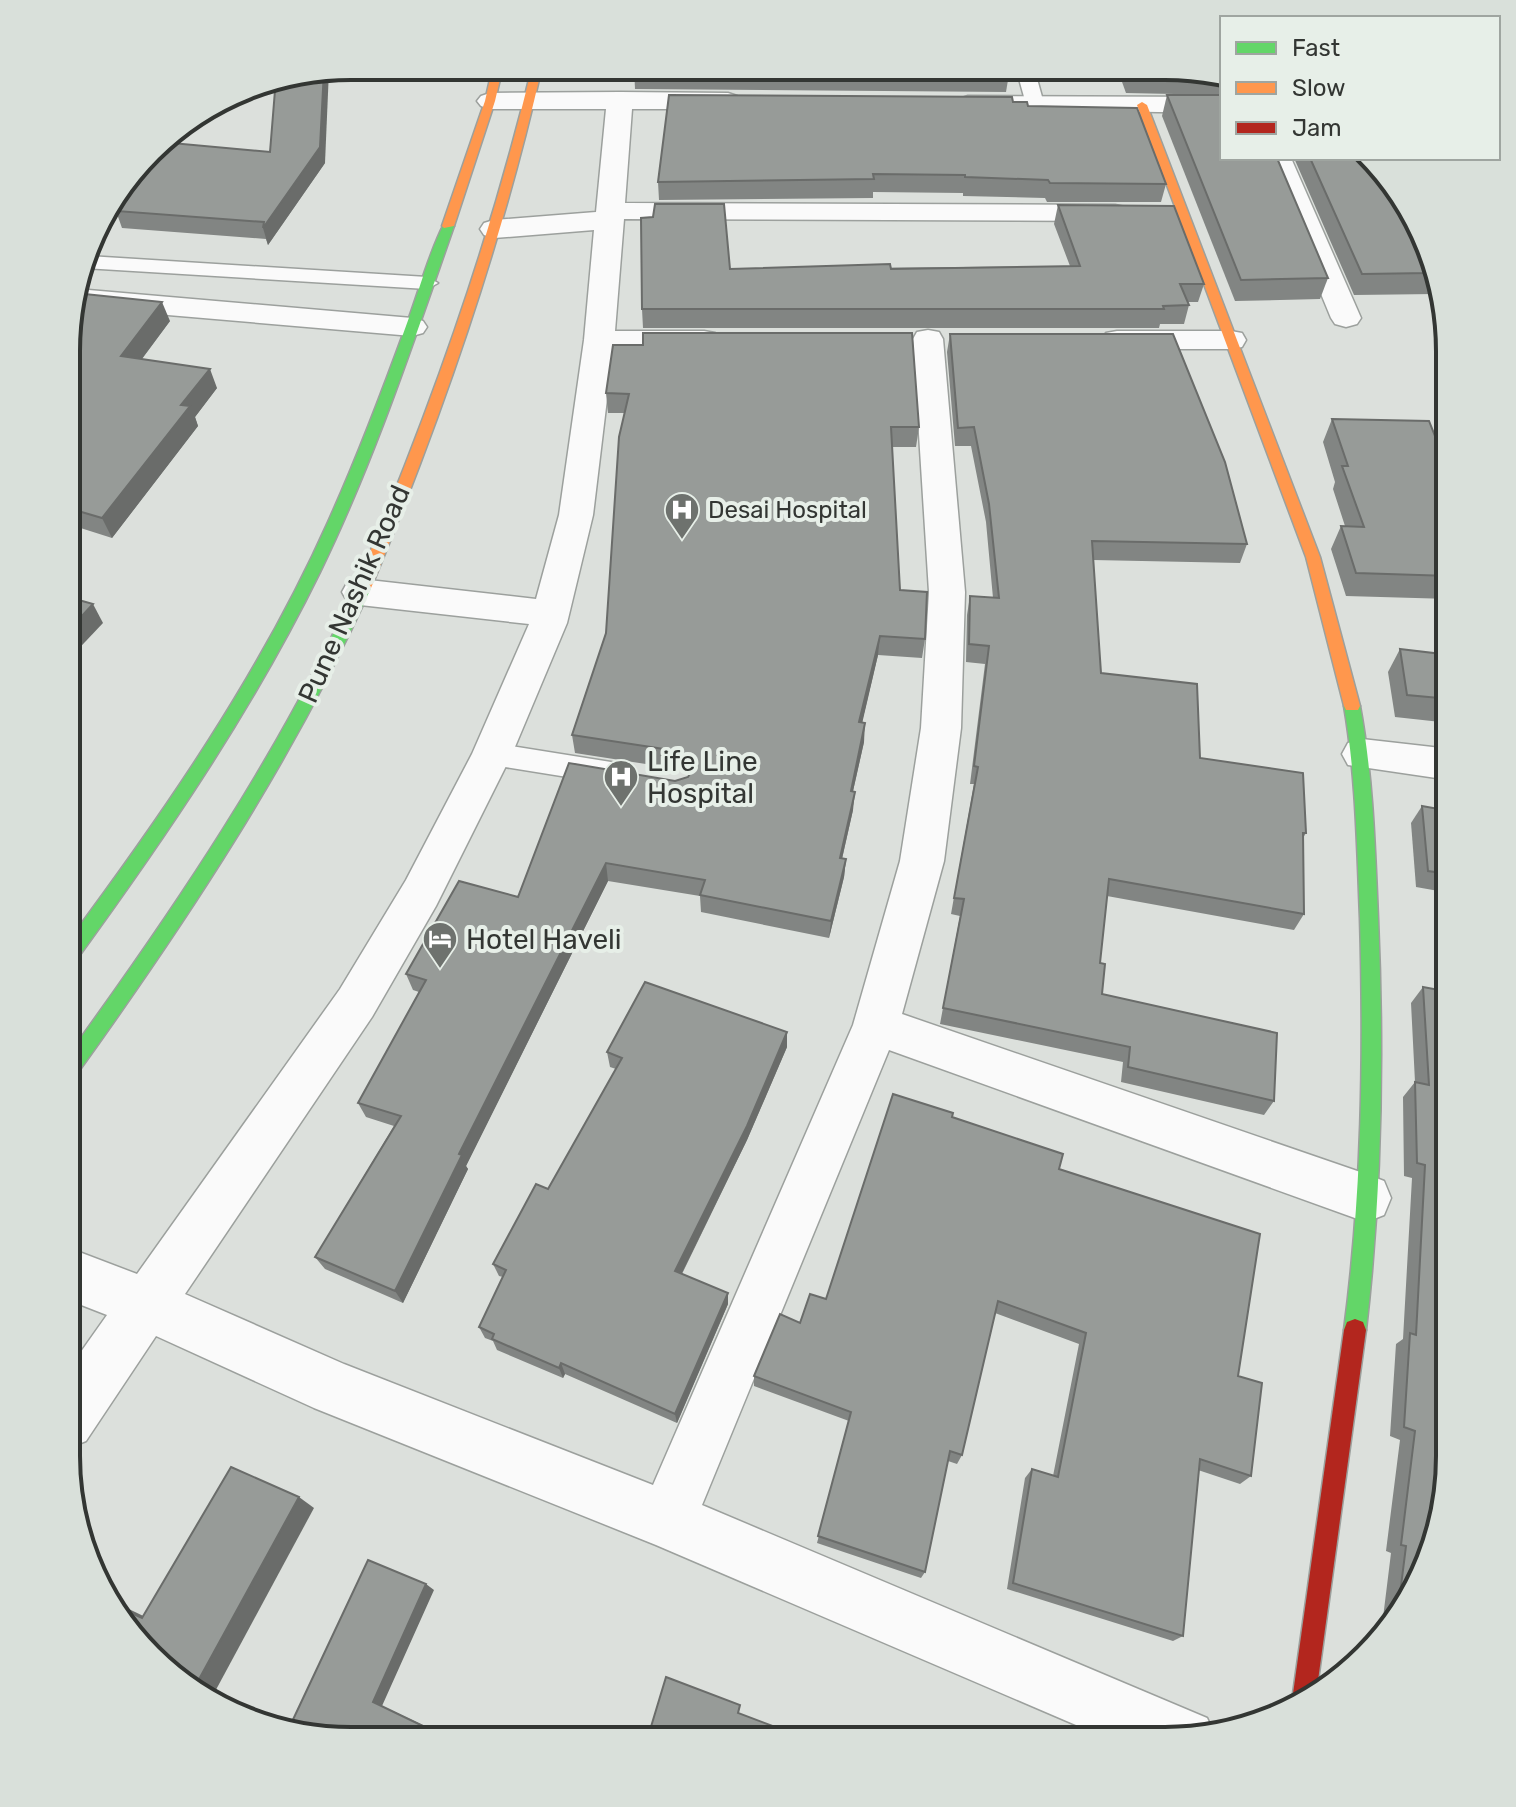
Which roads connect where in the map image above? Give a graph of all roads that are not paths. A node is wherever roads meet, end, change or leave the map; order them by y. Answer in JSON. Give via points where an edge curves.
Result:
{"nodes":[{"id":1,"x":495,"y":80,"type":"edge"},
{"id":2,"x":535,"y":80,"type":"edge"},
{"id":3,"x":1028,"y":80,"type":"edge"},
{"id":4,"x":620,"y":100,"type":"junction"},
{"id":5,"x":490,"y":101,"type":"junction"},
{"id":6,"x":531,"y":101,"type":"junction"},
{"id":7,"x":748,"y":102,"type":"edge"},
{"id":8,"x":940,"y":103,"type":"edge"},
{"id":9,"x":1035,"y":104,"type":"junction"},
{"id":10,"x":1142,"y":105,"type":"junction"},
{"id":11,"x":1220,"y":105,"type":"edge"},
{"id":12,"x":1279,"y":160,"type":"edge"},
{"id":13,"x":1183,"y":213,"type":"junction"},
{"id":14,"x":609,"y":215,"type":"junction"},
{"id":15,"x":494,"y":229,"type":"junction"},
{"id":16,"x":95,"y":263,"type":"edge"},
{"id":17,"x":427,"y":283,"type":"junction"},
{"id":18,"x":85,"y":299,"type":"edge"},
{"id":19,"x":1346,"y":318,"type":"dead end"},
{"id":20,"x":412,"y":327,"type":"junction"},
{"id":21,"x":928,"y":339,"type":"dead end"},
{"id":22,"x":1088,"y":339,"type":"edge"},
{"id":23,"x":599,"y":340,"type":"junction"},
{"id":24,"x":740,"y":340,"type":"edge"},
{"id":25,"x":1231,"y":340,"type":"junction"},
{"id":26,"x":360,"y":592,"type":"junction"},
{"id":27,"x":550,"y":614,"type":"junction"},
{"id":28,"x":492,"y":754,"type":"junction"},
{"id":29,"x":1362,"y":754,"type":"junction"},
{"id":30,"x":1436,"y":763,"type":"edge"},
{"id":31,"x":633,"y":776,"type":"edge"},
{"id":32,"x":80,"y":940,"type":"edge"},
{"id":33,"x":876,"y":1025,"type":"junction"},
{"id":34,"x":80,"y":1054,"type":"edge"},
{"id":35,"x":1366,"y":1198,"type":"junction"},
{"id":36,"x":80,"y":1278,"type":"edge"},
{"id":37,"x":145,"y":1304,"type":"junction"},
{"id":38,"x":80,"y":1400,"type":"edge"},
{"id":39,"x":667,"y":1520,"type":"junction"},
{"id":40,"x":1304,"y":1688,"type":"edge"},
{"id":41,"x":1152,"y":1726,"type":"edge"}],
"edges":[{"from":1,"to":5,"type":"main road","name":"Pune Nashik Road"},
{"from":2,"to":6,"type":"main road","name":"Pune Nashik Road"},
{"from":3,"to":9,"type":"lane"},
{"from":4,"to":6,"type":"street"},
{"from":4,"to":7,"type":"street"},
{"from":4,"to":14,"type":"street"},
{"from":5,"to":6,"type":"street"},
{"from":5,"to":17,"type":"main road","name":"Pune Nashik Road"},
{"from":6,"to":15,"type":"main road","name":"Pune Nashik Road"},
{"from":8,"to":9,"type":"street"},
{"from":9,"to":10,"type":"street"},
{"from":10,"to":11,"type":"street"},
{"from":10,"to":13,"type":"main road"},
{"from":12,"to":19,"type":"street"},
{"from":13,"to":14,"type":"street"},
{"from":13,"to":25,"type":"main road"},
{"from":14,"to":15,"type":"street"},
{"from":14,"to":23,"type":"street"},
{"from":15,"to":26,"type":"main road","name":"Pune Nashik Road","via":[[459,336]]},
{"from":16,"to":17,"type":"lane"},
{"from":17,"to":20,"type":"main road","name":"Pune Nashik Road"},
{"from":18,"to":20,"type":"street"},
{"from":20,"to":32,"type":"main road","name":"Pune Nashik Road","via":[[344,504],[283,630],[233,720]]},
{"from":21,"to":33,"type":"street","via":[[947,592],[941,728],[922,861]]},
{"from":22,"to":25,"type":"street"},
{"from":23,"to":24,"type":"street"},
{"from":23,"to":27,"type":"street","via":[[576,515]]},
{"from":25,"to":29,"type":"main road","via":[[1313,557]]},
{"from":26,"to":27,"type":"street"},
{"from":26,"to":34,"type":"main road","name":"Pune Nashik Road","via":[[243,818]]},
{"from":27,"to":28,"type":"street"},
{"from":28,"to":31,"type":"lane"},
{"from":28,"to":37,"type":"street","via":[[421,893],[356,1003]]},
{"from":29,"to":30,"type":"street"},
{"from":29,"to":35,"type":"main road","via":[[1371,971]]},
{"from":33,"to":35,"type":"street"},
{"from":33,"to":39,"type":"street"},
{"from":35,"to":40,"type":"main road","via":[[1359,1299]]},
{"from":36,"to":37,"type":"street"},
{"from":37,"to":38,"type":"street"},
{"from":37,"to":39,"type":"street","via":[[334,1388]]},
{"from":39,"to":41,"type":"street"}]}
